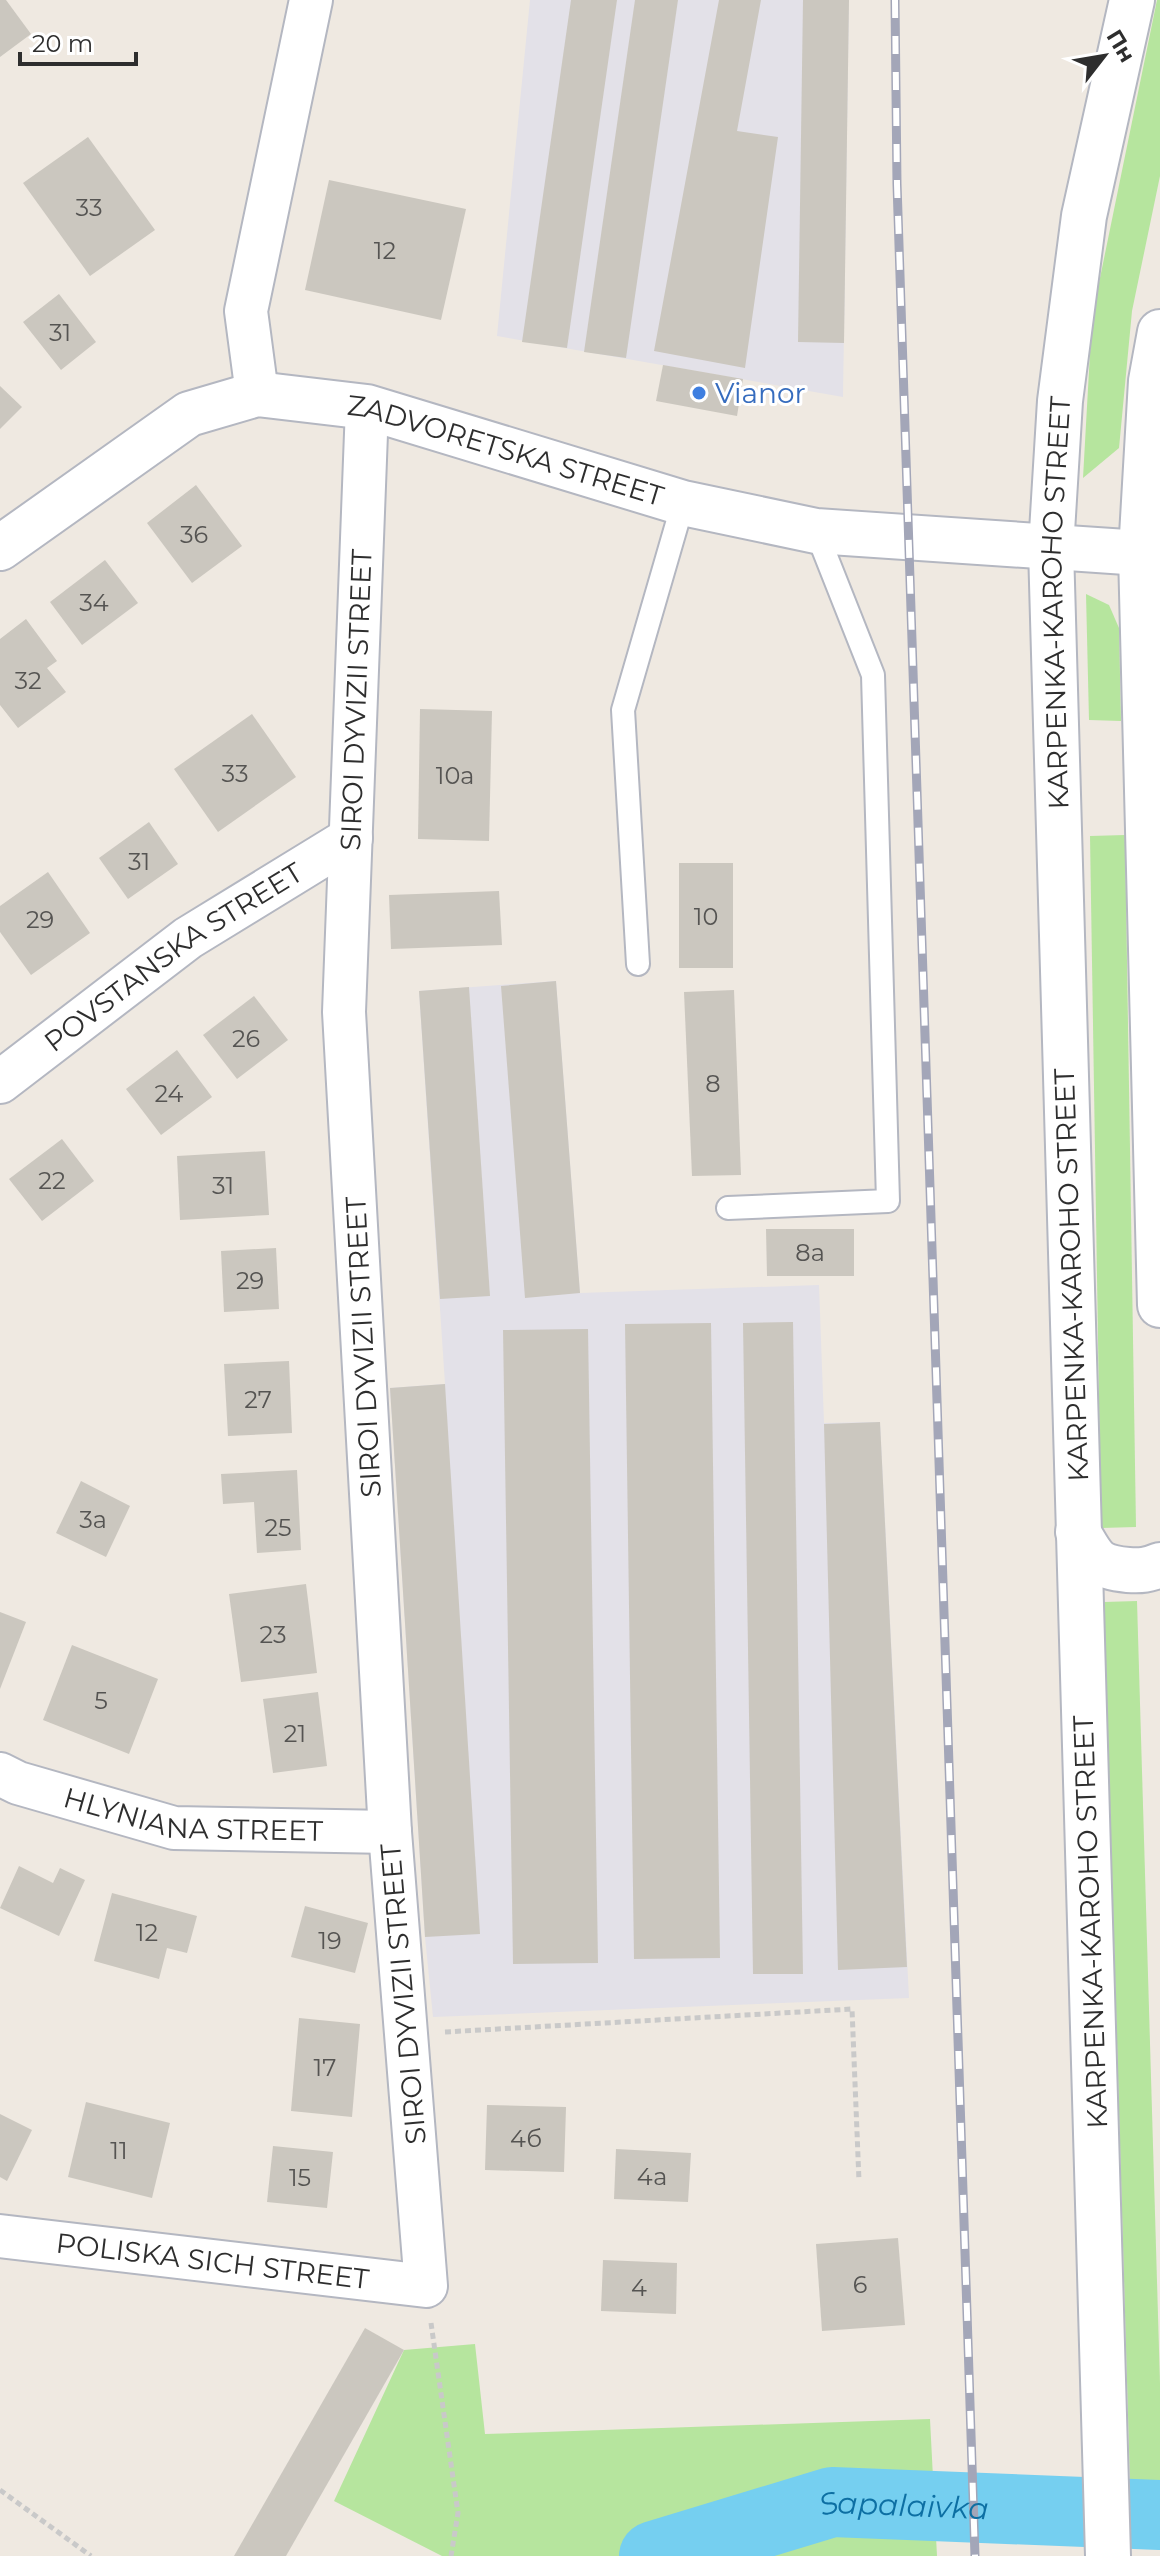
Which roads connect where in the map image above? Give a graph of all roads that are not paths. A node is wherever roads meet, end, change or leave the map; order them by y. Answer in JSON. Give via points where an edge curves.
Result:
{"nodes":[{"id":1,"x":311,"y":0,"type":"edge"},
{"id":2,"x":1132,"y":0,"type":"edge"},
{"id":3,"x":1160,"y":332,"type":"edge"},
{"id":4,"x":257,"y":394,"type":"junction"},
{"id":5,"x":367,"y":407,"type":"junction"},
{"id":6,"x":683,"y":503,"type":"junction"},
{"id":7,"x":816,"y":531,"type":"junction"},
{"id":8,"x":0,"y":548,"type":"edge"},
{"id":9,"x":1051,"y":548,"type":"junction"},
{"id":10,"x":1141,"y":553,"type":"junction"},
{"id":11,"x":1155,"y":837,"type":"edge"},
{"id":12,"x":351,"y":838,"type":"junction"},
{"id":13,"x":638,"y":964,"type":"dead end"},
{"id":14,"x":0,"y":1082,"type":"edge"},
{"id":15,"x":728,"y":1208,"type":"dead end"},
{"id":16,"x":1160,"y":1305,"type":"edge"},
{"id":17,"x":1078,"y":1532,"type":"junction"},
{"id":18,"x":1160,"y":1565,"type":"edge"},
{"id":19,"x":0,"y":1774,"type":"edge"},
{"id":20,"x":390,"y":1832,"type":"junction"},
{"id":21,"x":0,"y":2236,"type":"edge"},
{"id":22,"x":426,"y":2286,"type":"joint"},
{"id":23,"x":1108,"y":2556,"type":"edge"}],
"edges":[{"from":1,"to":4,"type":"street","via":[[246,311]]},
{"from":2,"to":9,"type":"street","name":"KARPENKA-KAROHO STREET","via":[[1084,216],[1060,401]]},
{"from":3,"to":10,"type":"street","via":[[1151,381]]},
{"from":4,"to":5,"type":"street","name":"ZADVORETSKA STREET"},
{"from":4,"to":8,"type":"street","name":"ZADVORETSKA STREET","via":[[189,414]]},
{"from":5,"to":6,"type":"street","name":"ZADVORETSKA STREET"},
{"from":5,"to":12,"type":"street","name":"SIROI DYVIZII STREET"},
{"from":6,"to":7,"type":"street","name":"ZADVORETSKA STREET"},
{"from":6,"to":13,"type":"lane","via":[[623,710]]},
{"from":7,"to":9,"type":"street","name":"ZADVORETSKA STREET"},
{"from":7,"to":15,"type":"lane","via":[[873,675],[888,1201]]},
{"from":9,"to":10,"type":"street","name":"ZADVORETSKA STREET"},
{"from":9,"to":17,"type":"street","name":"KARPENKA-KAROHO STREET"},
{"from":10,"to":11,"type":"street"},
{"from":11,"to":16,"type":"street"},
{"from":12,"to":14,"type":"street","name":"POVSTANSKA STREET","via":[[188,938]]},
{"from":12,"to":20,"type":"street","name":"SIROI DYVIZII STREET","via":[[344,1012]]},
{"from":17,"to":18,"type":"street","via":[[1105,1568],[1144,1572]]},
{"from":17,"to":23,"type":"street","name":"KARPENKA-KAROHO STREET"},
{"from":19,"to":20,"type":"street","name":"HLYNIANA STREET","via":[[174,1828]]},
{"from":20,"to":22,"type":"street","name":"SIROI DYVIZII STREET"},
{"from":21,"to":22,"type":"street","name":"POLISKA SICH STREET"}]}
